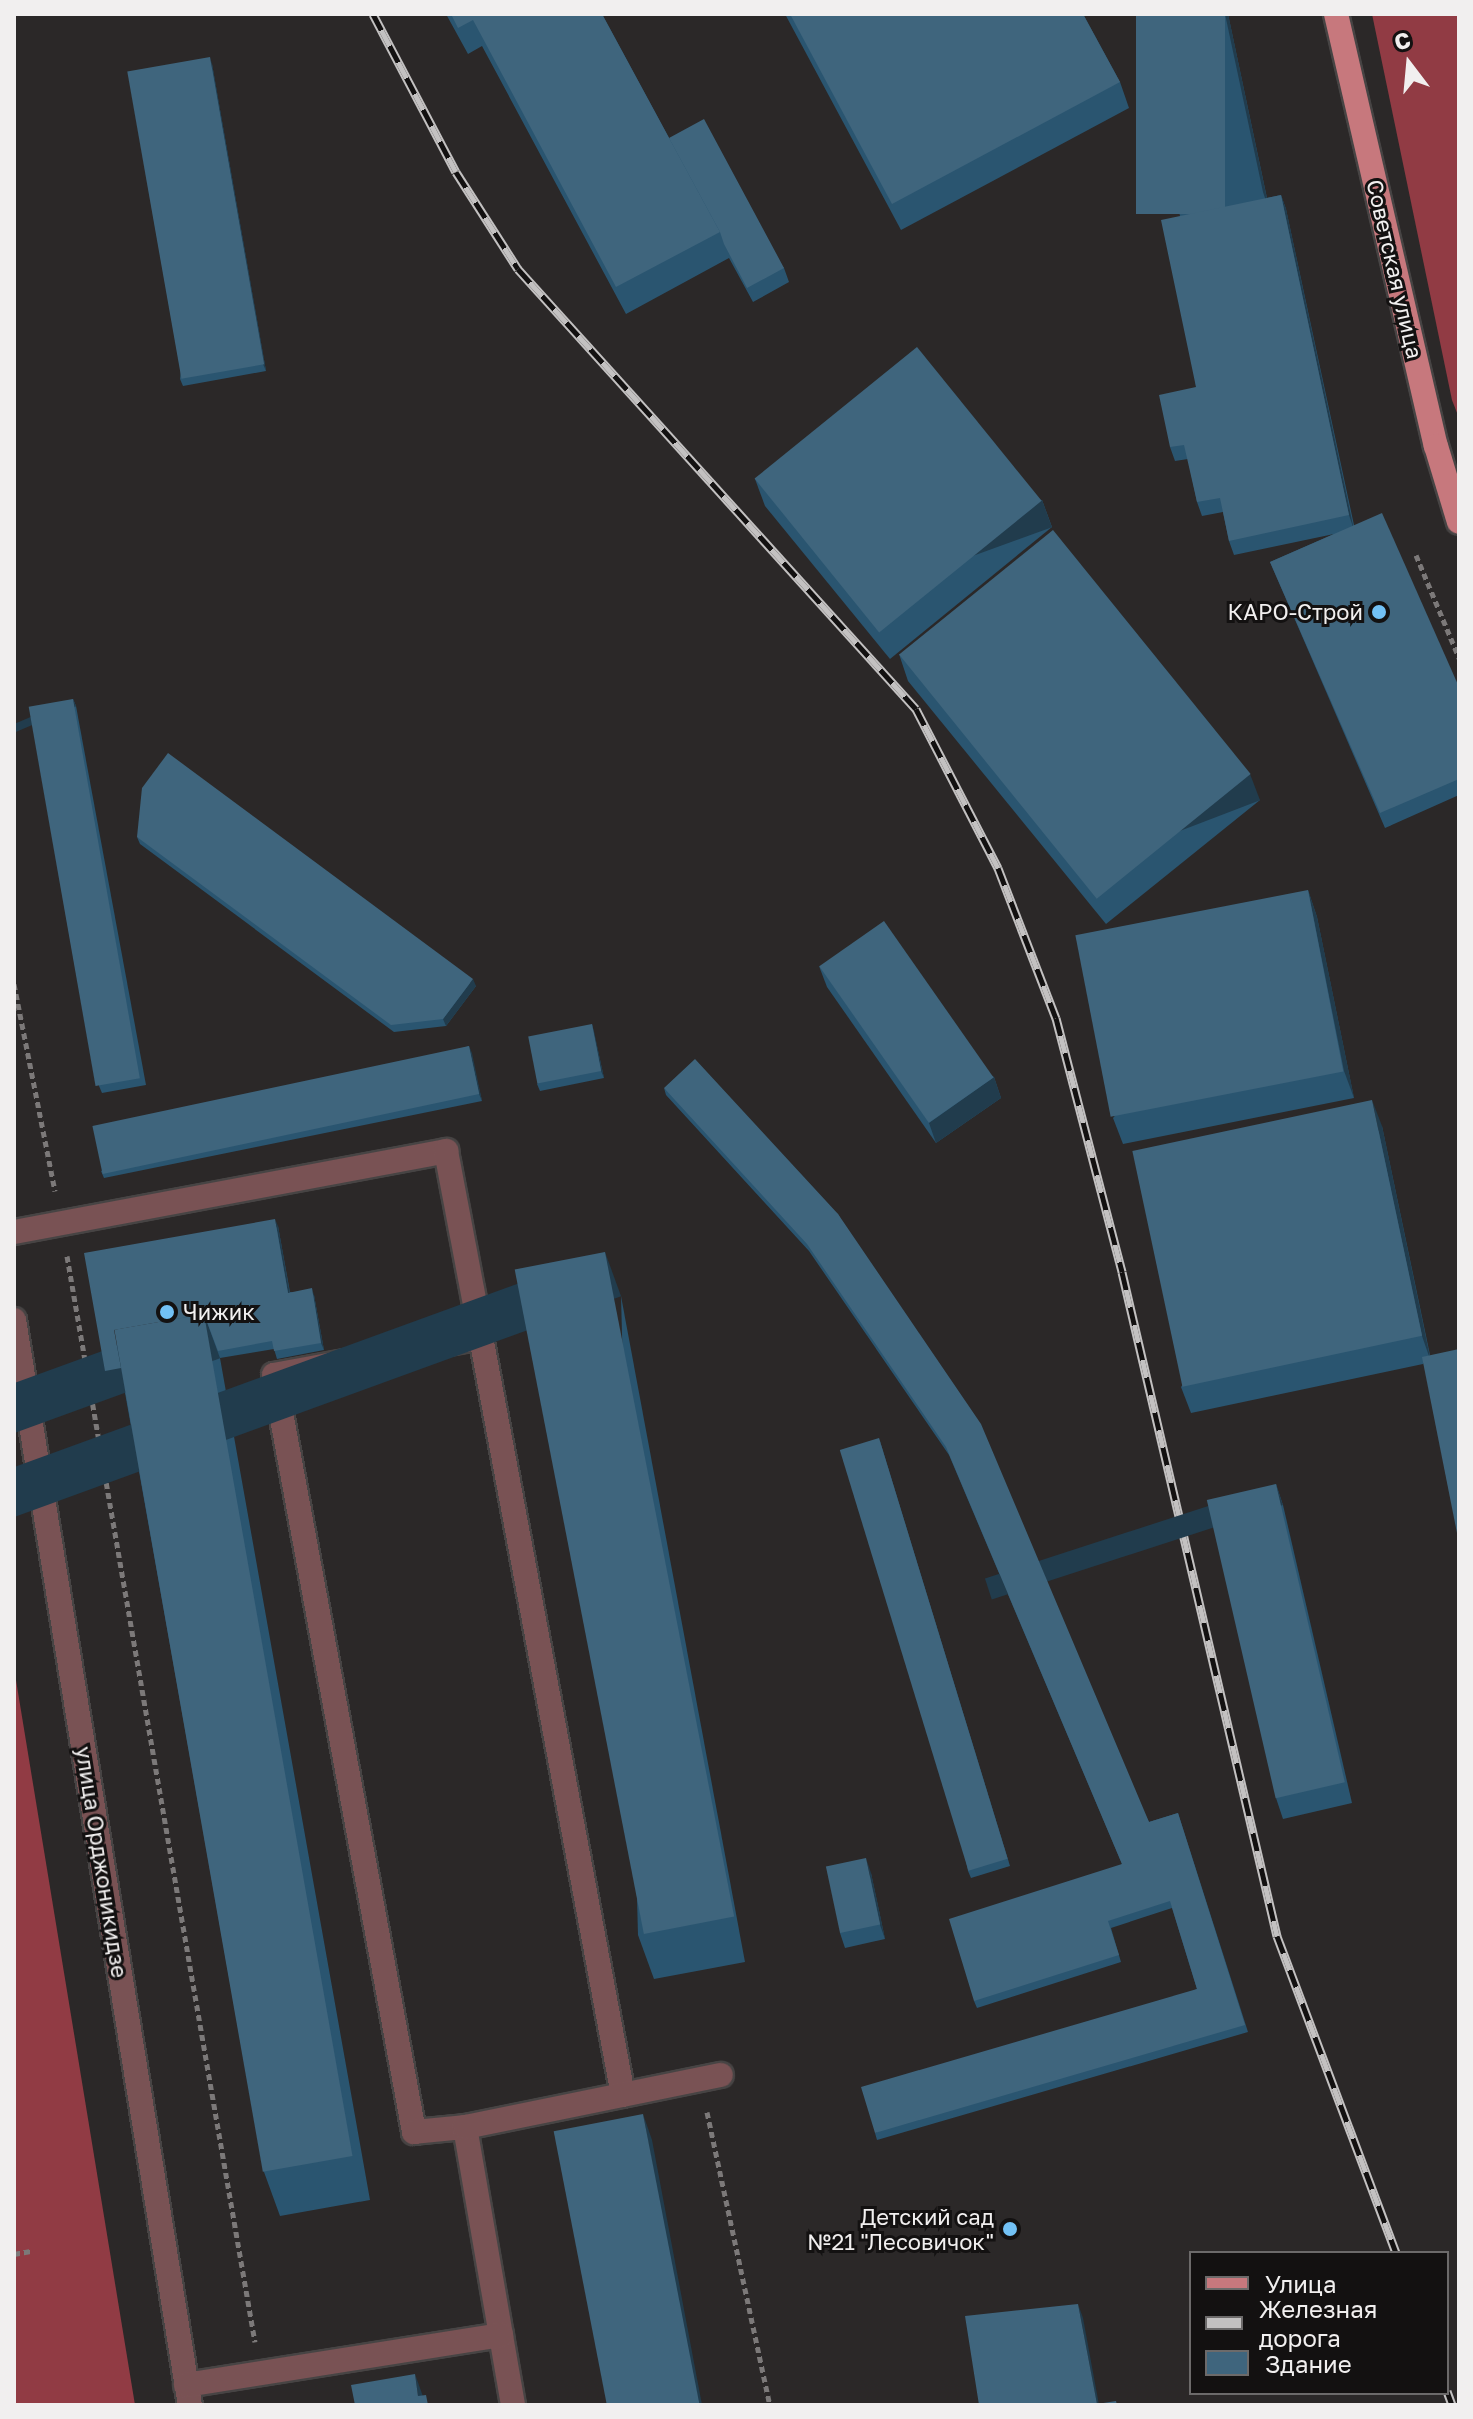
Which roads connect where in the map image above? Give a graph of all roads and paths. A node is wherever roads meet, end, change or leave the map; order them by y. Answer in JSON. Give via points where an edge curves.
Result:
{"nodes":[{"id":1,"x":1336,"y":14,"type":"edge"},
{"id":2,"x":1459,"y":522,"type":"edge"},
{"id":3,"x":1416,"y":555,"type":"dead end"},
{"id":4,"x":1459,"y":658,"type":"edge"},
{"id":5,"x":14,"y":984,"type":"edge"},
{"id":6,"x":61,"y":1223,"type":"junction"},
{"id":7,"x":14,"y":1232,"type":"edge"},
{"id":8,"x":14,"y":1320,"type":"edge"},
{"id":9,"x":481,"y":1337,"type":"junction"},
{"id":10,"x":711,"y":2077,"type":"joint"},
{"id":11,"x":623,"y":2095,"type":"junction"},
{"id":12,"x":465,"y":2127,"type":"junction"},
{"id":13,"x":31,"y":2251,"type":"dead end"},
{"id":14,"x":14,"y":2254,"type":"edge"},
{"id":15,"x":501,"y":2335,"type":"junction"},
{"id":16,"x":260,"y":2373,"type":"junction"},
{"id":17,"x":188,"y":2395,"type":"edge"},
{"id":18,"x":513,"y":2405,"type":"edge"},
{"id":19,"x":770,"y":2405,"type":"edge"}],
"edges":[{"from":1,"to":2,"type":"main road","name":"Советская улица","via":[[1436,446]]},
{"from":3,"to":4,"type":"path"},
{"from":5,"to":6,"type":"path"},
{"from":6,"to":7,"type":"street"},
{"from":6,"to":9,"type":"street","via":[[446,1151]]},
{"from":6,"to":16,"type":"path"},
{"from":8,"to":17,"type":"street","name":"улица Орджоникидзе"},
{"from":9,"to":11,"type":"street"},
{"from":9,"to":12,"type":"street","via":[[274,1375],[414,2132]]},
{"from":10,"to":11,"type":"street"},
{"from":10,"to":19,"type":"path"},
{"from":11,"to":12,"type":"street"},
{"from":12,"to":15,"type":"street"},
{"from":13,"to":14,"type":"path"},
{"from":15,"to":16,"type":"street"},
{"from":15,"to":18,"type":"street"},
{"from":16,"to":17,"type":"street"}]}
